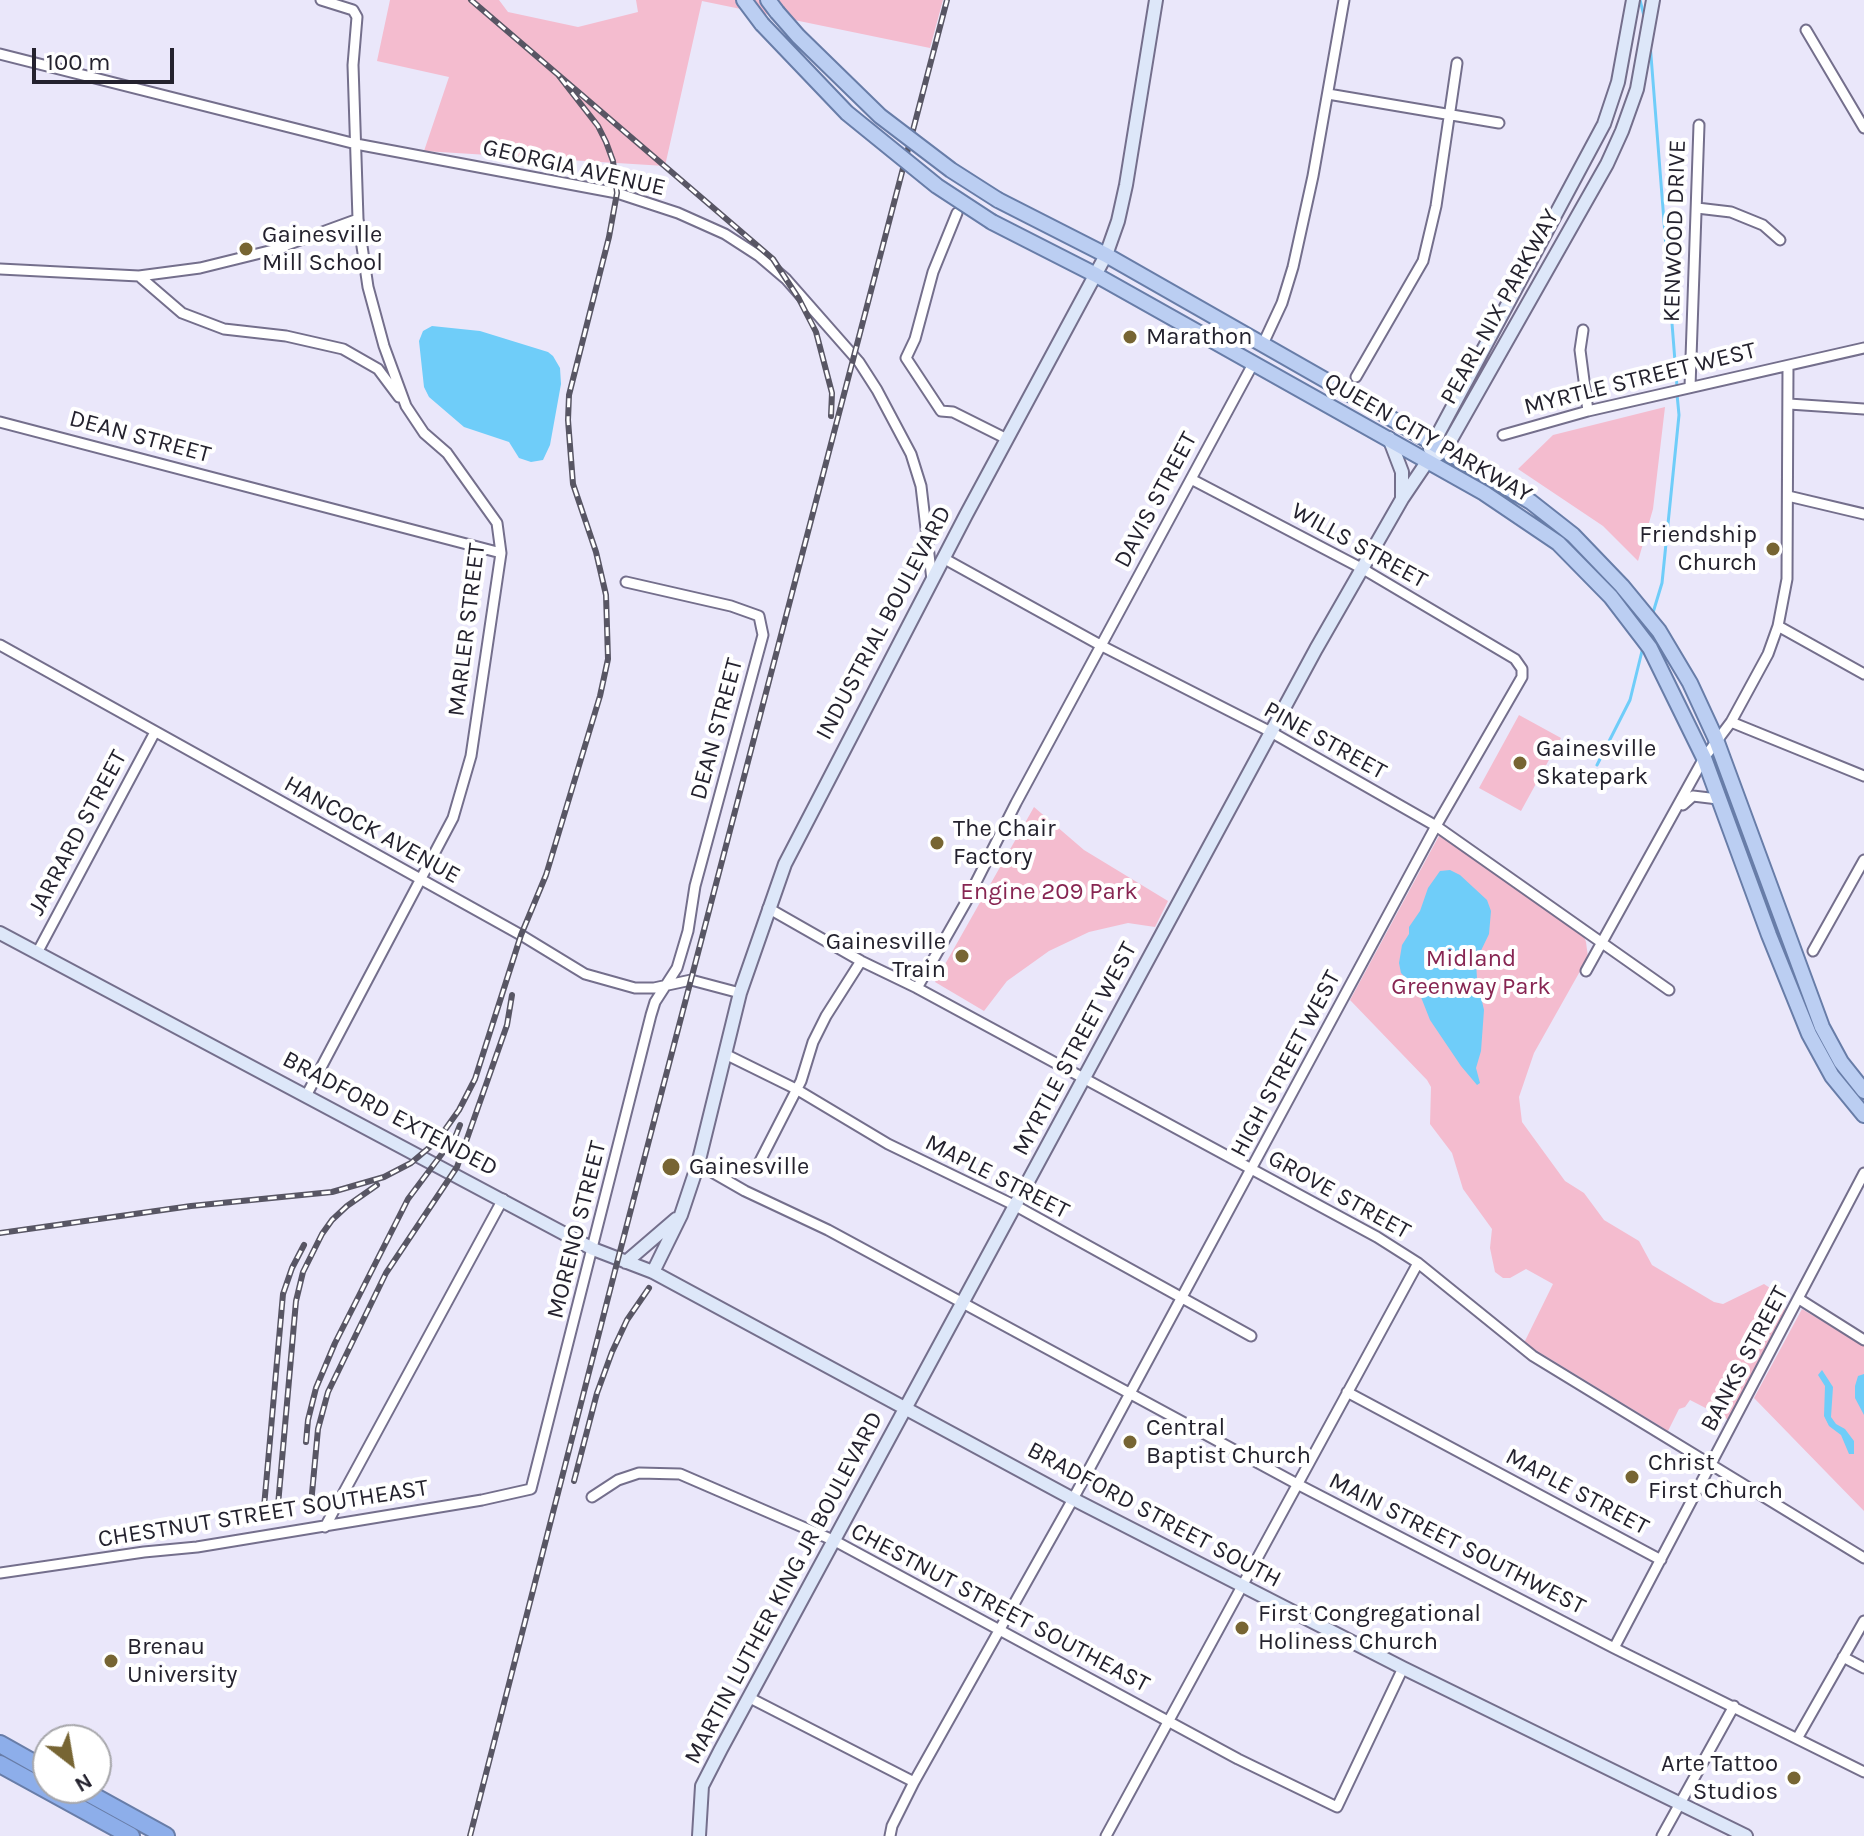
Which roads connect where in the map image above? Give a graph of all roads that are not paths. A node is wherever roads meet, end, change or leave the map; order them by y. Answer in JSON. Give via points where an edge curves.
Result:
{"nodes":[{"id":1,"x":322,"y":0,"type":"edge"},
{"id":2,"x":744,"y":0,"type":"edge"},
{"id":3,"x":1156,"y":0,"type":"edge"},
{"id":4,"x":1344,"y":0,"type":"edge"},
{"id":5,"x":1633,"y":0,"type":"edge"},
{"id":6,"x":1653,"y":0,"type":"edge"},
{"id":7,"x":773,"y":6,"type":"edge"},
{"id":8,"x":1806,"y":30,"type":"dead end"},
{"id":9,"x":0,"y":54,"type":"edge"},
{"id":10,"x":1457,"y":63,"type":"dead end"},
{"id":11,"x":1328,"y":94,"type":"junction"},
{"id":12,"x":1449,"y":116,"type":"junction"},
{"id":13,"x":1499,"y":123,"type":"dead end"},
{"id":14,"x":1699,"y":125,"type":"dead end"},
{"id":15,"x":1864,"y":128,"type":"edge"},
{"id":16,"x":356,"y":144,"type":"junction"},
{"id":17,"x":1697,"y":208,"type":"junction"},
{"id":18,"x":957,"y":213,"type":"dead end"},
{"id":19,"x":358,"y":219,"type":"junction"},
{"id":20,"x":1780,"y":240,"type":"dead end"},
{"id":21,"x":1106,"y":255,"type":"junction"},
{"id":22,"x":0,"y":269,"type":"edge"},
{"id":23,"x":1096,"y":275,"type":"junction"},
{"id":24,"x":139,"y":276,"type":"junction"},
{"id":25,"x":1583,"y":330,"type":"dead end"},
{"id":26,"x":1262,"y":346,"type":"junction"},
{"id":27,"x":1864,"y":348,"type":"edge"},
{"id":28,"x":1253,"y":364,"type":"junction"},
{"id":29,"x":1788,"y":366,"type":"junction"},
{"id":30,"x":1356,"y":377,"type":"dead end"},
{"id":31,"x":1690,"y":387,"type":"junction"},
{"id":32,"x":1789,"y":404,"type":"junction"},
{"id":33,"x":406,"y":406,"type":"junction"},
{"id":34,"x":1864,"y":409,"type":"edge"},
{"id":35,"x":1588,"y":411,"type":"junction"},
{"id":36,"x":0,"y":422,"type":"edge"},
{"id":37,"x":1503,"y":435,"type":"dead end"},
{"id":38,"x":1389,"y":438,"type":"junction"},
{"id":39,"x":1007,"y":439,"type":"junction"},
{"id":40,"x":1438,"y":447,"type":"junction"},
{"id":41,"x":1427,"y":462,"type":"junction"},
{"id":42,"x":1191,"y":479,"type":"junction"},
{"id":43,"x":1788,"y":496,"type":"junction"},
{"id":44,"x":1402,"y":499,"type":"junction"},
{"id":45,"x":1864,"y":514,"type":"edge"},
{"id":46,"x":501,"y":553,"type":"junction"},
{"id":47,"x":943,"y":558,"type":"junction"},
{"id":48,"x":1363,"y":569,"type":"junction"},
{"id":49,"x":932,"y":581,"type":"junction"},
{"id":50,"x":626,"y":582,"type":"dead end"},
{"id":51,"x":1778,"y":626,"type":"junction"},
{"id":52,"x":0,"y":645,"type":"edge"},
{"id":53,"x":1102,"y":646,"type":"junction"},
{"id":54,"x":1505,"y":653,"type":"joint"},
{"id":55,"x":1864,"y":674,"type":"edge"},
{"id":56,"x":1731,"y":722,"type":"junction"},
{"id":57,"x":155,"y":732,"type":"junction"},
{"id":58,"x":1271,"y":732,"type":"junction"},
{"id":59,"x":1716,"y":741,"type":"junction"},
{"id":60,"x":1704,"y":758,"type":"junction"},
{"id":61,"x":1864,"y":776,"type":"edge"},
{"id":62,"x":1718,"y":799,"type":"junction"},
{"id":63,"x":1677,"y":810,"type":"junction"},
{"id":64,"x":1436,"y":826,"type":"junction"},
{"id":65,"x":1864,"y":860,"type":"edge"},
{"id":66,"x":421,"y":881,"type":"junction"},
{"id":67,"x":768,"y":908,"type":"junction"},
{"id":68,"x":0,"y":933,"type":"edge"},
{"id":69,"x":1603,"y":943,"type":"junction"},
{"id":70,"x":1813,"y":951,"type":"dead end"},
{"id":71,"x":37,"y":953,"type":"junction"},
{"id":72,"x":861,"y":961,"type":"junction"},
{"id":73,"x":1586,"y":971,"type":"dead end"},
{"id":74,"x":668,"y":984,"type":"junction"},
{"id":75,"x":917,"y":988,"type":"junction"},
{"id":76,"x":1669,"y":990,"type":"dead end"},
{"id":77,"x":740,"y":993,"type":"junction"},
{"id":78,"x":725,"y":1054,"type":"junction"},
{"id":79,"x":1083,"y":1078,"type":"junction"},
{"id":80,"x":796,"y":1089,"type":"junction"},
{"id":81,"x":1864,"y":1091,"type":"edge"},
{"id":82,"x":306,"y":1096,"type":"junction"},
{"id":83,"x":1864,"y":1115,"type":"edge"},
{"id":84,"x":698,"y":1164,"type":"junction"},
{"id":85,"x":758,"y":1165,"type":"dead end"},
{"id":86,"x":1253,"y":1169,"type":"junction"},
{"id":87,"x":1864,"y":1173,"type":"edge"},
{"id":88,"x":503,"y":1199,"type":"junction"},
{"id":89,"x":1016,"y":1206,"type":"junction"},
{"id":90,"x":681,"y":1215,"type":"junction"},
{"id":91,"x":593,"y":1249,"type":"junction"},
{"id":92,"x":626,"y":1262,"type":"junction"},
{"id":93,"x":1418,"y":1263,"type":"junction"},
{"id":94,"x":653,"y":1272,"type":"junction"},
{"id":95,"x":1181,"y":1298,"type":"junction"},
{"id":96,"x":1799,"y":1299,"type":"junction"},
{"id":97,"x":963,"y":1304,"type":"junction"},
{"id":98,"x":760,"y":1331,"type":"joint"},
{"id":99,"x":1251,"y":1336,"type":"dead end"},
{"id":100,"x":1864,"y":1340,"type":"edge"},
{"id":101,"x":1347,"y":1392,"type":"junction"},
{"id":102,"x":1130,"y":1394,"type":"junction"},
{"id":103,"x":906,"y":1409,"type":"junction"},
{"id":104,"x":1712,"y":1465,"type":"junction"},
{"id":105,"x":1299,"y":1485,"type":"junction"},
{"id":106,"x":531,"y":1489,"type":"joint"},
{"id":107,"x":592,"y":1497,"type":"dead end"},
{"id":108,"x":1073,"y":1499,"type":"junction"},
{"id":109,"x":325,"y":1527,"type":"junction"},
{"id":110,"x":835,"y":1541,"type":"junction"},
{"id":111,"x":1864,"y":1558,"type":"edge"},
{"id":112,"x":1661,"y":1560,"type":"junction"},
{"id":113,"x":0,"y":1573,"type":"edge"},
{"id":114,"x":1242,"y":1586,"type":"junction"},
{"id":115,"x":1864,"y":1621,"type":"edge"},
{"id":116,"x":999,"y":1632,"type":"junction"},
{"id":117,"x":1614,"y":1648,"type":"junction"},
{"id":118,"x":1843,"y":1657,"type":"junction"},
{"id":119,"x":1403,"y":1668,"type":"junction"},
{"id":120,"x":1864,"y":1668,"type":"edge"},
{"id":121,"x":750,"y":1698,"type":"junction"},
{"id":122,"x":1734,"y":1706,"type":"junction"},
{"id":123,"x":1168,"y":1721,"type":"junction"},
{"id":124,"x":1798,"y":1737,"type":"junction"},
{"id":125,"x":0,"y":1744,"type":"edge"},
{"id":126,"x":32,"y":1762,"type":"edge"},
{"id":127,"x":0,"y":1764,"type":"edge"},
{"id":128,"x":1864,"y":1772,"type":"edge"},
{"id":129,"x":914,"y":1782,"type":"junction"},
{"id":130,"x":1681,"y":1803,"type":"junction"},
{"id":131,"x":108,"y":1804,"type":"edge"},
{"id":132,"x":131,"y":1836,"type":"edge"},
{"id":133,"x":166,"y":1836,"type":"edge"},
{"id":134,"x":699,"y":1836,"type":"edge"},
{"id":135,"x":890,"y":1836,"type":"edge"},
{"id":136,"x":1106,"y":1836,"type":"edge"},
{"id":137,"x":1662,"y":1836,"type":"edge"},
{"id":138,"x":1746,"y":1836,"type":"edge"}],
"edges":[{"from":1,"to":16,"type":"street","name":"MARLER STREET","via":[[353,10],[357,17]]},
{"from":2,"to":23,"type":"main road","name":"QUEEN CITY PARKWAY","bridge":true,"via":[[847,113],[937,186],[992,222]]},
{"from":3,"to":21,"type":"street","name":"INDUSTRIAL BOULEVARD","via":[[1126,185]]},
{"from":4,"to":11,"type":"street","name":"DAVIS STREET"},
{"from":5,"to":40,"type":"street","name":"PEARL NIX PARKWAY","via":[[1618,82],[1604,124]]},
{"from":6,"to":40,"type":"street","name":"PEARL NIX PARKWAY","via":[[1637,89],[1607,164]]},
{"from":7,"to":21,"type":"main road","name":"QUEEN CITY PARKWAY","bridge":true,"via":[[880,116],[951,170]]},
{"from":8,"to":15,"type":"street"},
{"from":9,"to":16,"type":"street","name":"GEORGIA AVENUE"},
{"from":10,"to":12,"type":"street"},
{"from":11,"to":12,"type":"street"},
{"from":11,"to":26,"type":"street","name":"DAVIS STREET","via":[[1293,267]]},
{"from":12,"to":13,"type":"street"},
{"from":12,"to":30,"type":"street","via":[[1423,261]]},
{"from":14,"to":17,"type":"street","name":"KENWOOD DRIVE"},
{"from":16,"to":19,"type":"street","name":"MARLER STREET"},
{"from":16,"to":49,"type":"street","name":"GEORGIA AVENUE","via":[[617,193],[678,213],[759,256],[804,298],[877,390],[911,454],[921,486]]},
{"from":17,"to":20,"type":"street","via":[[1731,212],[1763,225]]},
{"from":17,"to":31,"type":"street","name":"KENWOOD DRIVE"},
{"from":18,"to":39,"type":"street","via":[[906,358],[941,411]]},
{"from":19,"to":24,"type":"street","via":[[273,250]]},
{"from":19,"to":33,"type":"street","name":"MARLER STREET","via":[[368,287]]},
{"from":21,"to":23,"type":"street","name":"INDUSTRIAL BOULEVARD"},
{"from":21,"to":26,"type":"main road","name":"QUEEN CITY PARKWAY"},
{"from":22,"to":24,"type":"street"},
{"from":23,"to":28,"type":"main road","name":"QUEEN CITY PARKWAY"},
{"from":23,"to":39,"type":"street","name":"INDUSTRIAL BOULEVARD"},
{"from":24,"to":33,"type":"street","via":[[182,313],[224,329],[343,349],[378,369]]},
{"from":25,"to":35,"type":"street","via":[[1580,350]]},
{"from":26,"to":28,"type":"main road","name":"DAVIS STREET"},
{"from":26,"to":40,"type":"main road","name":"QUEEN CITY PARKWAY"},
{"from":27,"to":29,"type":"street","name":"MYRTLE STREET WEST"},
{"from":28,"to":38,"type":"main road","name":"QUEEN CITY PARKWAY"},
{"from":28,"to":42,"type":"street","name":"DAVIS STREET"},
{"from":29,"to":31,"type":"street","name":"MYRTLE STREET WEST"},
{"from":29,"to":32,"type":"street"},
{"from":31,"to":35,"type":"street","name":"MYRTLE STREET WEST"},
{"from":32,"to":34,"type":"street"},
{"from":32,"to":43,"type":"street"},
{"from":33,"to":46,"type":"street","name":"MARLER STREET","via":[[479,495],[497,523]]},
{"from":35,"to":37,"type":"street","name":"MYRTLE STREET WEST"},
{"from":36,"to":46,"type":"street","name":"DEAN STREET"},
{"from":38,"to":41,"type":"main road","name":"QUEEN CITY PARKWAY"},
{"from":38,"to":44,"type":"street","via":[[1402,472]]},
{"from":39,"to":47,"type":"street","name":"INDUSTRIAL BOULEVARD"},
{"from":40,"to":41,"type":"street","name":"PEARL NIX PARKWAY"},
{"from":40,"to":59,"type":"main road","name":"QUEEN CITY PARKWAY","via":[[1531,502],[1573,535],[1622,586],[1666,642]]},
{"from":41,"to":44,"type":"street","name":"MYRTLE STREET WEST"},
{"from":41,"to":60,"type":"main road","name":"QUEEN CITY PARKWAY","via":[[1523,517],[1558,543],[1611,597],[1650,648]]},
{"from":42,"to":48,"type":"street","name":"WILLS STREET"},
{"from":42,"to":53,"type":"street","name":"DAVIS STREET"},
{"from":43,"to":45,"type":"street"},
{"from":43,"to":51,"type":"street","via":[[1787,579]]},
{"from":44,"to":48,"type":"street","name":"MYRTLE STREET WEST"},
{"from":46,"to":66,"type":"street","name":"MARLER STREET","via":[[471,756],[453,818]]},
{"from":47,"to":49,"type":"street","name":"INDUSTRIAL BOULEVARD"},
{"from":47,"to":53,"type":"street","name":"PINE STREET"},
{"from":48,"to":54,"type":"street","name":"WILLS STREET"},
{"from":48,"to":58,"type":"street","name":"MYRTLE STREET WEST"},
{"from":49,"to":67,"type":"street","name":"INDUSTRIAL BOULEVARD","via":[[812,808]]},
{"from":50,"to":74,"type":"street","name":"DEAN STREET","via":[[759,616],[763,635],[695,886],[685,943]]},
{"from":51,"to":55,"type":"street"},
{"from":51,"to":56,"type":"street"},
{"from":52,"to":57,"type":"street","name":"HANCOCK AVENUE"},
{"from":53,"to":58,"type":"street","name":"PINE STREET"},
{"from":53,"to":75,"type":"street","name":"DAVIS STREET"},
{"from":54,"to":64,"type":"street","name":"HIGH STREET WEST","via":[[1515,659],[1522,677]]},
{"from":56,"to":59,"type":"street"},
{"from":56,"to":61,"type":"street"},
{"from":57,"to":66,"type":"street","name":"HANCOCK AVENUE"},
{"from":57,"to":71,"type":"street","name":"JARRARD STREET"},
{"from":58,"to":64,"type":"street","name":"PINE STREET"},
{"from":58,"to":79,"type":"street","name":"MYRTLE STREET WEST"},
{"from":59,"to":60,"type":"street"},
{"from":59,"to":81,"type":"main road","name":"QUEEN CITY PARKWAY","via":[[1822,1027]]},
{"from":60,"to":62,"type":"main road","name":"QUEEN CITY PARKWAY"},
{"from":60,"to":63,"type":"street"},
{"from":62,"to":63,"type":"street","via":[[1693,796]]},
{"from":62,"to":83,"type":"main road","name":"QUEEN CITY PARKWAY","via":[[1809,1034],[1832,1076]]},
{"from":63,"to":69,"type":"street"},
{"from":64,"to":69,"type":"street","name":"PINE STREET"},
{"from":64,"to":86,"type":"street","name":"HIGH STREET WEST"},
{"from":65,"to":70,"type":"street"},
{"from":66,"to":74,"type":"street","name":"HANCOCK AVENUE","via":[[585,974],[635,988]]},
{"from":66,"to":82,"type":"street","name":"MARLER STREET"},
{"from":67,"to":72,"type":"street","name":"GROVE STREET"},
{"from":67,"to":77,"type":"street","name":"INDUSTRIAL BOULEVARD"},
{"from":68,"to":71,"type":"street","name":"BRADFORD EXTENDED"},
{"from":69,"to":73,"type":"street"},
{"from":69,"to":76,"type":"street","name":"PINE STREET"},
{"from":71,"to":82,"type":"street","name":"BRADFORD EXTENDED"},
{"from":72,"to":75,"type":"street","name":"GROVE STREET"},
{"from":72,"to":80,"type":"street","via":[[826,1016]]},
{"from":74,"to":77,"type":"street","name":"HANCOCK AVENUE","via":[[691,980]]},
{"from":74,"to":91,"type":"street","name":"MORENO STREET","via":[[651,1015]]},
{"from":75,"to":79,"type":"street","name":"GROVE STREET"},
{"from":77,"to":78,"type":"street","name":"INDUSTRIAL BOULEVARD"},
{"from":78,"to":80,"type":"street","name":"MAPLE STREET"},
{"from":78,"to":84,"type":"street","name":"INDUSTRIAL BOULEVARD"},
{"from":79,"to":86,"type":"street","name":"GROVE STREET"},
{"from":79,"to":89,"type":"street","name":"MYRTLE STREET WEST"},
{"from":80,"to":85,"type":"street"},
{"from":80,"to":89,"type":"street","name":"MAPLE STREET","via":[[888,1144]]},
{"from":82,"to":88,"type":"street","name":"BRADFORD EXTENDED"},
{"from":84,"to":90,"type":"street","name":"INDUSTRIAL BOULEVARD"},
{"from":84,"to":97,"type":"street","name":"MAIN STREET SOUTHWEST"},
{"from":86,"to":93,"type":"street","name":"GROVE STREET"},
{"from":86,"to":95,"type":"street","name":"HIGH STREET WEST"},
{"from":87,"to":96,"type":"street","name":"BANKS STREET"},
{"from":88,"to":91,"type":"street","name":"BRADFORD EXTENDED"},
{"from":88,"to":109,"type":"street"},
{"from":89,"to":95,"type":"street","name":"MAPLE STREET"},
{"from":89,"to":97,"type":"street","name":"MYRTLE STREET WEST"},
{"from":90,"to":92,"type":"street"},
{"from":90,"to":94,"type":"street","name":"INDUSTRIAL BOULEVARD"},
{"from":91,"to":92,"type":"street","name":"BRADFORD EXTENDED"},
{"from":91,"to":106,"type":"street","name":"MORENO STREET"},
{"from":92,"to":94,"type":"street","name":"BRADFORD EXTENDED"},
{"from":93,"to":101,"type":"street"},
{"from":93,"to":104,"type":"street","name":"GROVE STREET","via":[[1533,1356]]},
{"from":94,"to":98,"type":"street","name":"BRADFORD EXTENDED"},
{"from":95,"to":99,"type":"street","name":"MAPLE STREET"},
{"from":95,"to":102,"type":"street","name":"HIGH STREET WEST"},
{"from":96,"to":100,"type":"street"},
{"from":96,"to":104,"type":"street","name":"BANKS STREET"},
{"from":97,"to":102,"type":"street","name":"MAIN STREET SOUTHWEST"},
{"from":97,"to":103,"type":"street","name":"MYRTLE STREET WEST"},
{"from":98,"to":103,"type":"street","name":"BRADFORD STREET SOUTH"},
{"from":101,"to":105,"type":"street"},
{"from":101,"to":112,"type":"street","name":"MAPLE STREET"},
{"from":102,"to":105,"type":"street","name":"MAIN STREET SOUTHWEST"},
{"from":102,"to":108,"type":"street","name":"HIGH STREET WEST"},
{"from":103,"to":108,"type":"street","name":"BRADFORD STREET SOUTH"},
{"from":103,"to":110,"type":"street","name":"MARTIN LUTHER KING JR BOULEVARD"},
{"from":104,"to":111,"type":"street","name":"GROVE STREET"},
{"from":104,"to":112,"type":"street","name":"BANKS STREET"},
{"from":105,"to":114,"type":"street"},
{"from":105,"to":117,"type":"street","name":"MAIN STREET SOUTHWEST"},
{"from":106,"to":109,"type":"street","name":"CHESTNUT STREET SOUTHEAST"},
{"from":107,"to":110,"type":"street","name":"CHESTNUT STREET SOUTHEAST","via":[[639,1473],[671,1473]]},
{"from":108,"to":114,"type":"street","name":"BRADFORD STREET SOUTH"},
{"from":108,"to":116,"type":"street","name":"HIGH STREET WEST"},
{"from":109,"to":113,"type":"street","name":"CHESTNUT STREET SOUTHEAST"},
{"from":110,"to":116,"type":"street","name":"CHESTNUT STREET SOUTHEAST"},
{"from":110,"to":121,"type":"street","name":"MARTIN LUTHER KING JR BOULEVARD"},
{"from":112,"to":117,"type":"street","name":"BANKS STREET"},
{"from":114,"to":119,"type":"street","name":"BRADFORD STREET SOUTH"},
{"from":114,"to":123,"type":"street"},
{"from":115,"to":118,"type":"street"},
{"from":116,"to":123,"type":"street","name":"CHESTNUT STREET SOUTHEAST"},
{"from":116,"to":129,"type":"street","name":"HIGH STREET WEST"},
{"from":117,"to":122,"type":"street","name":"MAIN STREET SOUTHWEST"},
{"from":118,"to":120,"type":"street"},
{"from":118,"to":124,"type":"street"},
{"from":119,"to":123,"type":"street","name":"CHESTNUT STREET SOUTHEAST","via":[[1337,1807]]},
{"from":119,"to":130,"type":"street","name":"BRADFORD STREET SOUTH"},
{"from":121,"to":129,"type":"street"},
{"from":121,"to":134,"type":"street","name":"MARTIN LUTHER KING JR BOULEVARD","via":[[702,1786]]},
{"from":122,"to":124,"type":"street","name":"MAIN STREET SOUTHWEST"},
{"from":122,"to":130,"type":"street"},
{"from":123,"to":136,"type":"street"},
{"from":124,"to":128,"type":"street","name":"MAIN STREET SOUTHWEST"},
{"from":125,"to":126,"type":"highway"},
{"from":127,"to":132,"type":"highway"},
{"from":129,"to":135,"type":"street","name":"HIGH STREET WEST"},
{"from":130,"to":137,"type":"street"},
{"from":130,"to":138,"type":"street","name":"BRADFORD STREET SOUTH"},
{"from":131,"to":133,"type":"highway"}]}
